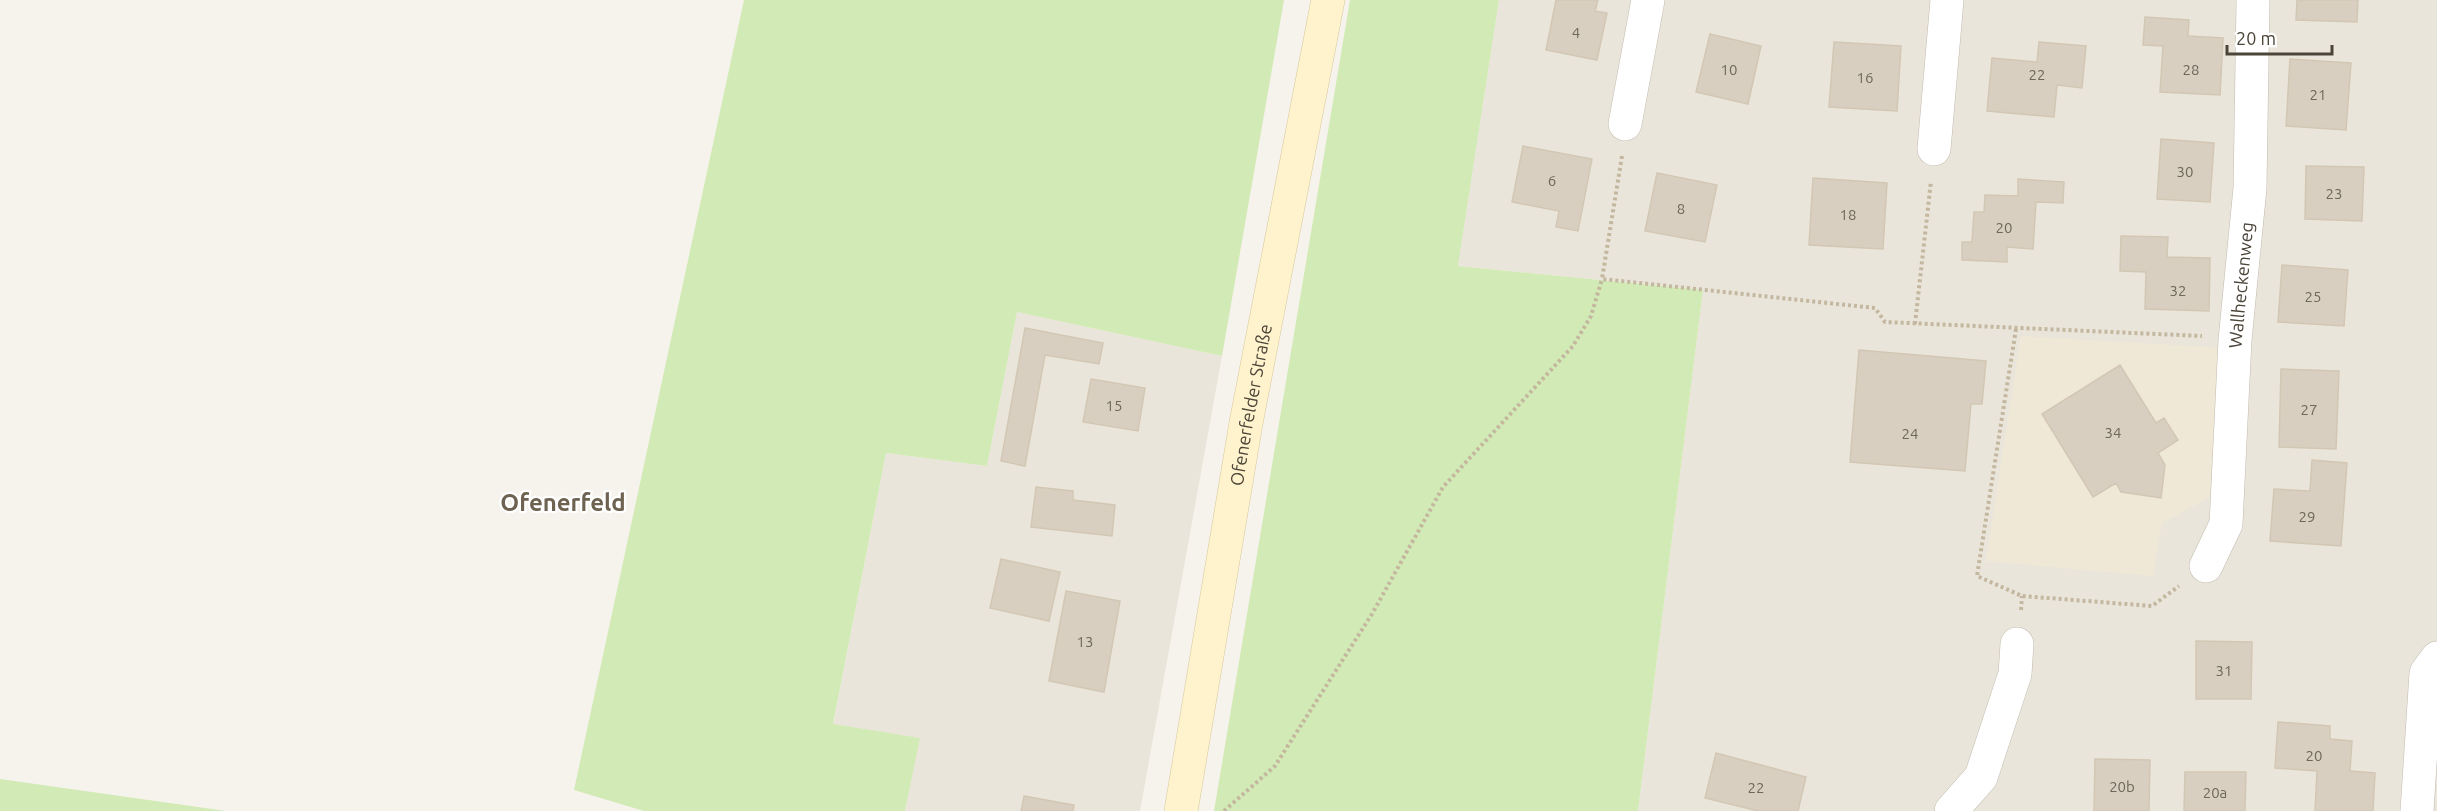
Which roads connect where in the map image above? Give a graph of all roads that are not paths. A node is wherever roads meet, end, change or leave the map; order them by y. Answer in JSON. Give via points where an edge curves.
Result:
{"nodes":[{"id":1,"x":1328,"y":0,"type":"edge"},
{"id":2,"x":1648,"y":0,"type":"edge"},
{"id":3,"x":1947,"y":0,"type":"edge"},
{"id":4,"x":2253,"y":0,"type":"edge"},
{"id":5,"x":1625,"y":124,"type":"road end"},
{"id":6,"x":1934,"y":149,"type":"road end"},
{"id":7,"x":2206,"y":566,"type":"road end"},
{"id":8,"x":2017,"y":644,"type":"dead end"},
{"id":9,"x":2437,"y":658,"type":"edge"},
{"id":10,"x":1181,"y":811,"type":"edge"},
{"id":11,"x":1951,"y":811,"type":"edge"},
{"id":12,"x":2417,"y":811,"type":"edge"}],
"edges":[{"from":1,"to":10,"type":"street","name":"Ofenerfelder Straße","via":[[1246,423]]},
{"from":2,"to":5,"type":"street"},
{"from":3,"to":6,"type":"street"},
{"from":4,"to":7,"type":"street","name":"Wallheckenweg","via":[[2250,188],[2235,340],[2226,524]]},
{"from":8,"to":11,"type":"street","via":[[2015,674],[1981,777]]},
{"from":9,"to":12,"type":"street","via":[[2426,673]]}]}
